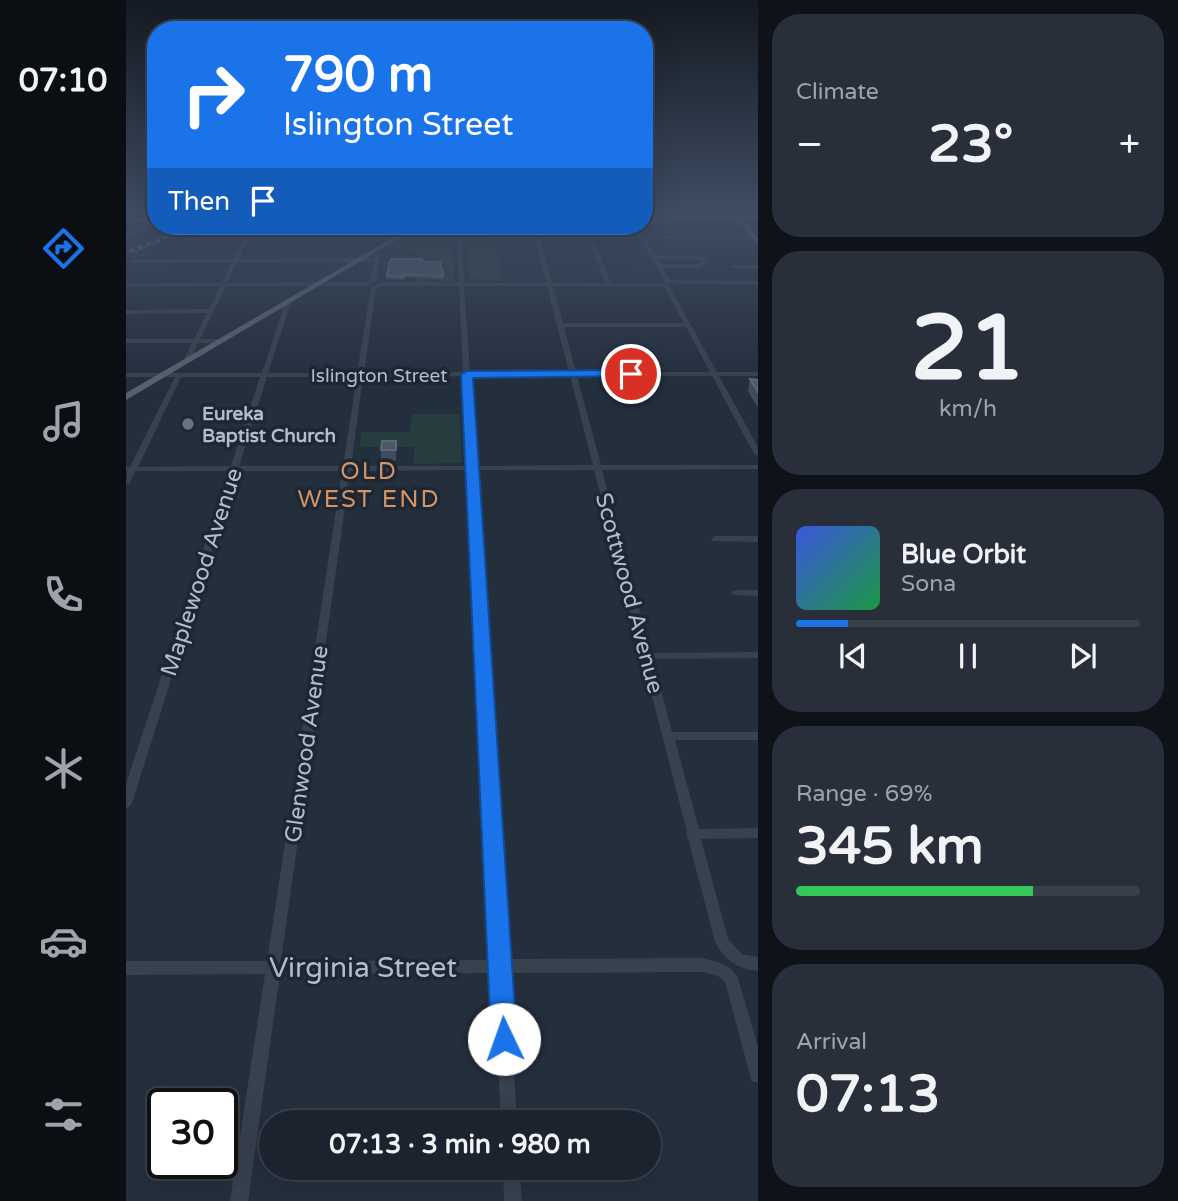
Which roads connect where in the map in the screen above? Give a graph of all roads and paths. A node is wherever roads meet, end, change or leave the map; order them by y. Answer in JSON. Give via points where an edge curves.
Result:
{"nodes":[{"id":1,"x":232,"y":267,"type":"edge"},
{"id":2,"x":348,"y":267,"type":"edge"},
{"id":3,"x":374,"y":267,"type":"edge"},
{"id":4,"x":461,"y":267,"type":"edge"},
{"id":5,"x":545,"y":267,"type":"edge"},
{"id":6,"x":602,"y":267,"type":"edge"},
{"id":7,"x":659,"y":267,"type":"edge"},
{"id":8,"x":608,"y":283,"type":"junction"},
{"id":9,"x":758,"y":283,"type":"edge"},
{"id":10,"x":318,"y":284,"type":"junction"},
{"id":11,"x":462,"y":284,"type":"junction"},
{"id":12,"x":549,"y":284,"type":"junction"},
{"id":13,"x":126,"y":285,"type":"edge"},
{"id":14,"x":223,"y":285,"type":"junction"},
{"id":15,"x":373,"y":285,"type":"junction"},
{"id":16,"x":288,"y":302,"type":"junction"},
{"id":17,"x":126,"y":312,"type":"edge"},
{"id":18,"x":210,"y":312,"type":"junction"},
{"id":19,"x":560,"y":325,"type":"junction"},
{"id":20,"x":689,"y":325,"type":"junction"},
{"id":21,"x":126,"y":341,"type":"edge"},
{"id":22,"x":196,"y":341,"type":"junction"},
{"id":23,"x":221,"y":341,"type":"junction"},
{"id":24,"x":186,"y":362,"type":"junction"},
{"id":25,"x":758,"y":373,"type":"edge"},
{"id":26,"x":359,"y":374,"type":"junction"},
{"id":27,"x":467,"y":374,"type":"junction"},
{"id":28,"x":572,"y":374,"type":"junction"},
{"id":29,"x":715,"y":374,"type":"junction"},
{"id":30,"x":126,"y":375,"type":"edge"},
{"id":31,"x":162,"y":375,"type":"junction"},
{"id":32,"x":179,"y":375,"type":"junction"},
{"id":33,"x":265,"y":375,"type":"junction"},
{"id":34,"x":126,"y":397,"type":"edge"},
{"id":35,"x":758,"y":454,"type":"edge"},
{"id":36,"x":758,"y":467,"type":"edge"},
{"id":37,"x":345,"y":468,"type":"junction"},
{"id":38,"x":472,"y":468,"type":"junction"},
{"id":39,"x":597,"y":468,"type":"junction"},
{"id":40,"x":129,"y":469,"type":"edge"},
{"id":41,"x":235,"y":469,"type":"junction"},
{"id":42,"x":126,"y":482,"type":"edge"},
{"id":43,"x":715,"y":539,"type":"dead end"},
{"id":44,"x":758,"y":539,"type":"edge"},
{"id":45,"x":736,"y":593,"type":"dead end"},
{"id":46,"x":758,"y":593,"type":"edge"},
{"id":47,"x":758,"y":655,"type":"edge"},
{"id":48,"x":647,"y":656,"type":"junction"},
{"id":49,"x":667,"y":736,"type":"junction"},
{"id":50,"x":758,"y":736,"type":"edge"},
{"id":51,"x":126,"y":803,"type":"edge"},
{"id":52,"x":758,"y":833,"type":"edge"},
{"id":53,"x":692,"y":834,"type":"junction"},
{"id":54,"x":758,"y":964,"type":"edge"},
{"id":55,"x":500,"y":966,"type":"junction"},
{"id":56,"x":274,"y":967,"type":"junction"},
{"id":57,"x":126,"y":968,"type":"edge"},
{"id":58,"x":758,"y":1075,"type":"edge"},
{"id":59,"x":508,"y":1110,"type":"edge"},
{"id":60,"x":512,"y":1180,"type":"edge"},
{"id":61,"x":239,"y":1201,"type":"edge"},
{"id":62,"x":513,"y":1201,"type":"edge"}],
"edges":[{"from":1,"to":14,"type":"street"},
{"from":2,"to":10,"type":"main road"},
{"from":3,"to":15,"type":"street","name":"Glenwood Avenue"},
{"from":4,"to":11,"type":"street"},
{"from":5,"to":12,"type":"street","name":"Scottwood Avenue"},
{"from":6,"to":8,"type":"street"},
{"from":7,"to":9,"type":"street","via":[[670,282]]},
{"from":8,"to":12,"type":"street"},
{"from":8,"to":20,"type":"street","via":[[666,285]]},
{"from":10,"to":14,"type":"street"},
{"from":10,"to":15,"type":"street"},
{"from":10,"to":16,"type":"main road"},
{"from":11,"to":12,"type":"street"},
{"from":11,"to":15,"type":"street"},
{"from":11,"to":27,"type":"street"},
{"from":12,"to":19,"type":"street","name":"Scottwood Avenue"},
{"from":13,"to":14,"type":"street"},
{"from":14,"to":18,"type":"street"},
{"from":15,"to":26,"type":"street","name":"Glenwood Avenue"},
{"from":16,"to":23,"type":"main road"},
{"from":16,"to":33,"type":"street","name":"Maplewood Avenue"},
{"from":17,"to":18,"type":"street"},
{"from":18,"to":22,"type":"street"},
{"from":19,"to":20,"type":"street"},
{"from":19,"to":28,"type":"street","name":"Scottwood Avenue"},
{"from":20,"to":29,"type":"street"},
{"from":21,"to":22,"type":"street"},
{"from":22,"to":23,"type":"street"},
{"from":22,"to":24,"type":"street"},
{"from":23,"to":24,"type":"main road"},
{"from":24,"to":31,"type":"main road"},
{"from":25,"to":29,"type":"street","name":"Islington Street"},
{"from":26,"to":27,"type":"street","name":"Islington Street"},
{"from":26,"to":33,"type":"street","name":"Islington Street"},
{"from":26,"to":37,"type":"street","name":"Glenwood Avenue"},
{"from":27,"to":28,"type":"street","name":"Islington Street"},
{"from":27,"to":38,"type":"street"},
{"from":28,"to":29,"type":"street","name":"Islington Street"},
{"from":28,"to":39,"type":"street","name":"Scottwood Avenue"},
{"from":29,"to":35,"type":"street"},
{"from":30,"to":31,"type":"street","name":"Islington Street"},
{"from":31,"to":32,"type":"street","name":"Islington Street"},
{"from":31,"to":34,"type":"main road"},
{"from":32,"to":33,"type":"street","name":"Islington Street"},
{"from":32,"to":40,"type":"street"},
{"from":33,"to":41,"type":"street","name":"Maplewood Avenue"},
{"from":36,"to":39,"type":"street"},
{"from":37,"to":38,"type":"street"},
{"from":37,"to":41,"type":"street"},
{"from":37,"to":56,"type":"street","name":"Glenwood Avenue"},
{"from":38,"to":39,"type":"street"},
{"from":38,"to":55,"type":"street"},
{"from":39,"to":48,"type":"street","name":"Scottwood Avenue"},
{"from":40,"to":41,"type":"street"},
{"from":40,"to":42,"type":"street"},
{"from":41,"to":51,"type":"street","name":"Maplewood Avenue"},
{"from":43,"to":44,"type":"street"},
{"from":45,"to":46,"type":"street"},
{"from":47,"to":48,"type":"street"},
{"from":48,"to":49,"type":"street","name":"Scottwood Avenue"},
{"from":49,"to":50,"type":"street"},
{"from":49,"to":53,"type":"street","name":"Scottwood Avenue"},
{"from":52,"to":53,"type":"street"},
{"from":53,"to":54,"type":"street","name":"Scottwood Avenue","via":[[722,942],[734,957]]},
{"from":55,"to":56,"type":"street","name":"Virginia Street"},
{"from":55,"to":58,"type":"street","name":"Virginia Street","via":[[703,965],[724,972],[736,992]]},
{"from":55,"to":59,"type":"street"},
{"from":56,"to":57,"type":"street","name":"Virginia Street"},
{"from":56,"to":61,"type":"street","name":"Glenwood Avenue"},
{"from":60,"to":62,"type":"street"}]}
